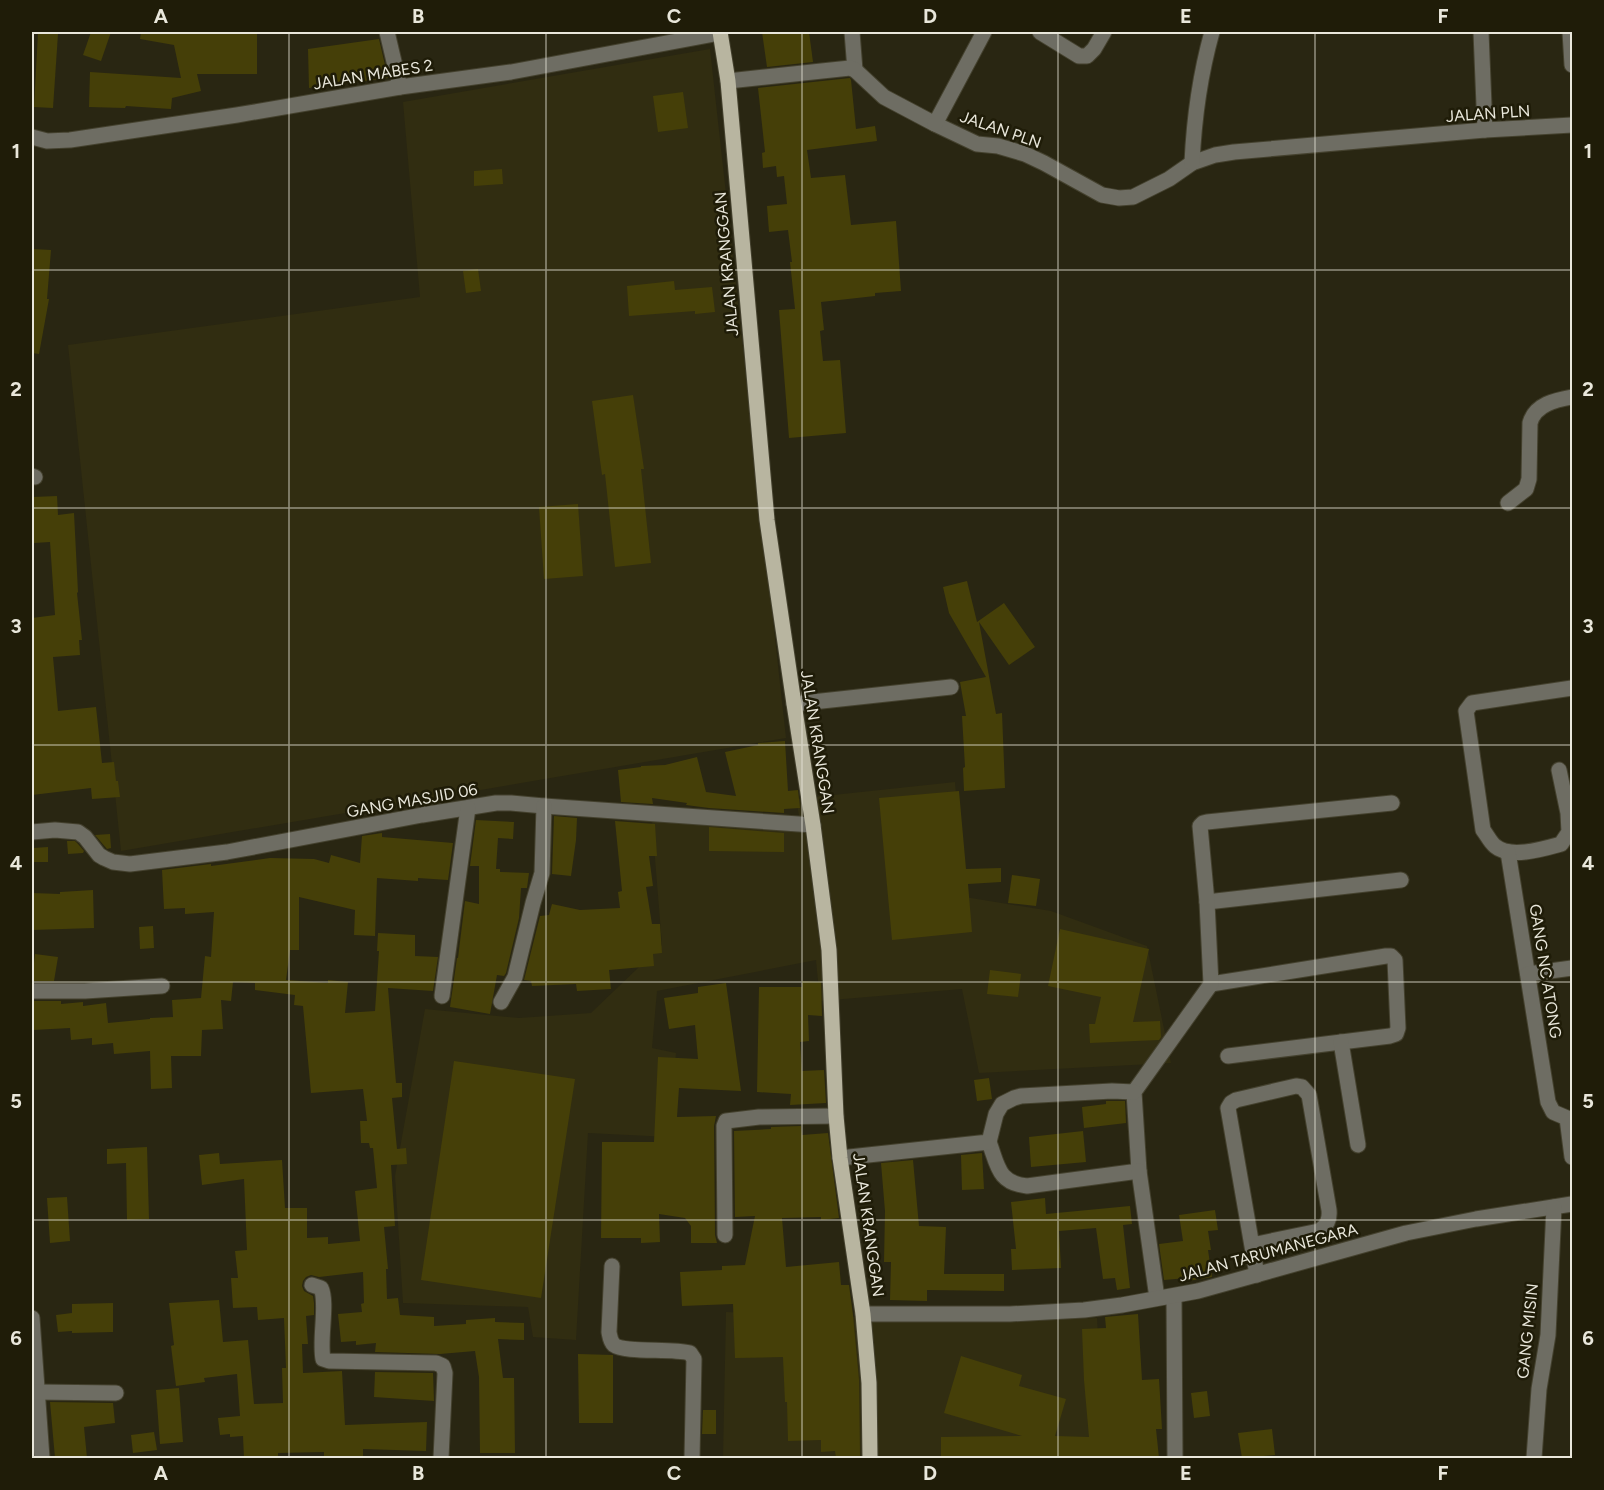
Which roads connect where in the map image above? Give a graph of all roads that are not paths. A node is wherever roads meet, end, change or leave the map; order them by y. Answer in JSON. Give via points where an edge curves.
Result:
{"nodes":[{"id":1,"x":387,"y":32,"type":"edge"},
{"id":2,"x":720,"y":32,"type":"edge"},
{"id":3,"x":852,"y":32,"type":"edge"},
{"id":4,"x":984,"y":32,"type":"edge"},
{"id":5,"x":1040,"y":32,"type":"edge"},
{"id":6,"x":1104,"y":32,"type":"edge"},
{"id":7,"x":1212,"y":32,"type":"edge"},
{"id":8,"x":1481,"y":32,"type":"edge"},
{"id":9,"x":1570,"y":32,"type":"edge"},
{"id":10,"x":1572,"y":65,"type":"edge"},
{"id":11,"x":855,"y":70,"type":"junction"},
{"id":12,"x":728,"y":81,"type":"junction"},
{"id":13,"x":400,"y":87,"type":"junction"},
{"id":14,"x":935,"y":124,"type":"junction"},
{"id":15,"x":1572,"y":125,"type":"edge"},
{"id":16,"x":1485,"y":130,"type":"junction"},
{"id":17,"x":32,"y":137,"type":"edge"},
{"id":18,"x":1192,"y":163,"type":"junction"},
{"id":19,"x":1572,"y":397,"type":"edge"},
{"id":20,"x":1508,"y":503,"type":"dead end"},
{"id":21,"x":951,"y":687,"type":"dead end"},
{"id":22,"x":1572,"y":688,"type":"edge"},
{"id":23,"x":794,"y":704,"type":"junction"},
{"id":24,"x":1559,"y":770,"type":"dead end"},
{"id":25,"x":1392,"y":804,"type":"dead end"},
{"id":26,"x":544,"y":806,"type":"junction"},
{"id":27,"x":468,"y":808,"type":"junction"},
{"id":28,"x":813,"y":825,"type":"junction"},
{"id":29,"x":32,"y":832,"type":"edge"},
{"id":30,"x":1508,"y":852,"type":"junction"},
{"id":31,"x":1401,"y":880,"type":"dead end"},
{"id":32,"x":1207,"y":902,"type":"junction"},
{"id":33,"x":1572,"y":968,"type":"edge"},
{"id":34,"x":1528,"y":974,"type":"junction"},
{"id":35,"x":1210,"y":984,"type":"junction"},
{"id":36,"x":162,"y":986,"type":"dead end"},
{"id":37,"x":32,"y":991,"type":"edge"},
{"id":38,"x":442,"y":996,"type":"dead end"},
{"id":39,"x":501,"y":1002,"type":"dead end"},
{"id":40,"x":1341,"y":1042,"type":"junction"},
{"id":41,"x":1228,"y":1056,"type":"dead end"},
{"id":42,"x":1134,"y":1092,"type":"junction"},
{"id":43,"x":836,"y":1116,"type":"junction"},
{"id":44,"x":989,"y":1142,"type":"junction"},
{"id":45,"x":1358,"y":1145,"type":"dead end"},
{"id":46,"x":1572,"y":1157,"type":"edge"},
{"id":47,"x":840,"y":1158,"type":"junction"},
{"id":48,"x":1139,"y":1171,"type":"junction"},
{"id":49,"x":1572,"y":1204,"type":"edge"},
{"id":50,"x":1554,"y":1207,"type":"junction"},
{"id":51,"x":724,"y":1235,"type":"dead end"},
{"id":52,"x":1252,"y":1245,"type":"junction"},
{"id":53,"x":612,"y":1266,"type":"dead end"},
{"id":54,"x":1257,"y":1275,"type":"junction"},
{"id":55,"x":312,"y":1285,"type":"dead end"},
{"id":56,"x":1174,"y":1296,"type":"junction"},
{"id":57,"x":1157,"y":1298,"type":"junction"},
{"id":58,"x":863,"y":1314,"type":"junction"},
{"id":59,"x":32,"y":1318,"type":"edge"},
{"id":60,"x":36,"y":1392,"type":"junction"},
{"id":61,"x":116,"y":1393,"type":"dead end"},
{"id":62,"x":42,"y":1458,"type":"edge"},
{"id":63,"x":441,"y":1458,"type":"edge"},
{"id":64,"x":692,"y":1458,"type":"edge"},
{"id":65,"x":870,"y":1458,"type":"edge"},
{"id":66,"x":1174,"y":1458,"type":"edge"},
{"id":67,"x":1534,"y":1458,"type":"edge"}],
"edges":[{"from":1,"to":13,"type":"street"},
{"from":2,"to":12,"type":"main road","name":"JALAN KRANGGAN"},
{"from":2,"to":13,"type":"street","name":"JALAN MABES 2","via":[[511,72]]},
{"from":3,"to":11,"type":"street"},
{"from":4,"to":14,"type":"street"},
{"from":5,"to":6,"type":"street","via":[[1079,56],[1087,56]]},
{"from":7,"to":18,"type":"street","via":[[1204,59]]},
{"from":8,"to":16,"type":"street"},
{"from":9,"to":10,"type":"street"},
{"from":11,"to":12,"type":"street"},
{"from":11,"to":14,"type":"street","name":"JALAN PLN","via":[[884,97]]},
{"from":12,"to":23,"type":"main road","name":"JALAN KRANGGAN","via":[[767,520]]},
{"from":13,"to":17,"type":"street","name":"JALAN MABES 2","via":[[70,140]]},
{"from":14,"to":18,"type":"street","name":"JALAN PLN","via":[[977,144],[1025,154],[1102,195],[1119,198],[1133,197]]},
{"from":15,"to":16,"type":"street","name":"JALAN PLN"},
{"from":16,"to":18,"type":"street","name":"JALAN PLN","via":[[1234,152]]},
{"from":19,"to":20,"type":"street","via":[[1545,404],[1532,417],[1529,479],[1526,489]]},
{"from":21,"to":23,"type":"street"},
{"from":22,"to":30,"type":"street","via":[[1472,703],[1466,711],[1483,830],[1495,846]]},
{"from":23,"to":28,"type":"main road","name":"JALAN KRANGGAN"},
{"from":24,"to":30,"type":"street","via":[[1569,832],[1561,844]]},
{"from":25,"to":32,"type":"street","via":[[1203,823],[1200,826]]},
{"from":26,"to":27,"type":"street","name":"GANG MASJID 06","via":[[496,803]]},
{"from":26,"to":28,"type":"street","name":"GANG MASJID 06"},
{"from":26,"to":39,"type":"street","via":[[542,873],[515,977]]},
{"from":27,"to":29,"type":"street","name":"GANG MASJID 06","via":[[228,852],[130,864],[99,855],[78,832]]},
{"from":27,"to":38,"type":"street"},
{"from":28,"to":43,"type":"main road","name":"JALAN KRANGGAN","via":[[831,973]]},
{"from":30,"to":34,"type":"street","name":"GANG NC ATONG"},
{"from":31,"to":32,"type":"street"},
{"from":32,"to":35,"type":"street"},
{"from":33,"to":34,"type":"street"},
{"from":34,"to":46,"type":"street","name":"GANG NC ATONG","via":[[1548,1102],[1553,1112],[1567,1118]]},
{"from":35,"to":40,"type":"street","via":[[1394,957],[1396,1034]]},
{"from":35,"to":42,"type":"street"},
{"from":36,"to":37,"type":"street"},
{"from":40,"to":41,"type":"street"},
{"from":40,"to":45,"type":"street"},
{"from":42,"to":44,"type":"street","via":[[1014,1098],[1002,1104]]},
{"from":42,"to":48,"type":"street"},
{"from":43,"to":47,"type":"main road","name":"JALAN KRANGGAN"},
{"from":43,"to":51,"type":"street","via":[[726,1120]]},
{"from":44,"to":47,"type":"street"},
{"from":44,"to":48,"type":"street","via":[[1002,1175],[1017,1185]]},
{"from":47,"to":58,"type":"main road","name":"JALAN KRANGGAN"},
{"from":48,"to":57,"type":"street"},
{"from":49,"to":50,"type":"street","name":"JALAN TARUMANEGARA"},
{"from":50,"to":54,"type":"street","name":"JALAN TARUMANEGARA","via":[[1406,1233]]},
{"from":50,"to":67,"type":"street","name":"GANG MISIN","via":[[1548,1335]]},
{"from":52,"to":52,"type":"street","via":[[1228,1108],[1236,1100],[1296,1086],[1309,1095],[1330,1219],[1319,1231]]},
{"from":52,"to":54,"type":"street"},
{"from":53,"to":64,"type":"street","via":[[610,1341],[625,1348],[681,1350],[694,1359]]},
{"from":54,"to":56,"type":"street","name":"JALAN TARUMANEGARA"},
{"from":55,"to":63,"type":"street","via":[[321,1288],[324,1295],[323,1359],[443,1366]]},
{"from":56,"to":57,"type":"street","name":"JALAN TARUMANEGARA"},
{"from":56,"to":66,"type":"street"},
{"from":57,"to":58,"type":"street","name":"JALAN TARUMANEGARA","via":[[1055,1312]]},
{"from":58,"to":65,"type":"main road","name":"JALAN KRANGGAN","via":[[870,1383]]},
{"from":59,"to":60,"type":"street"},
{"from":60,"to":61,"type":"street"},
{"from":60,"to":62,"type":"street"}]}
